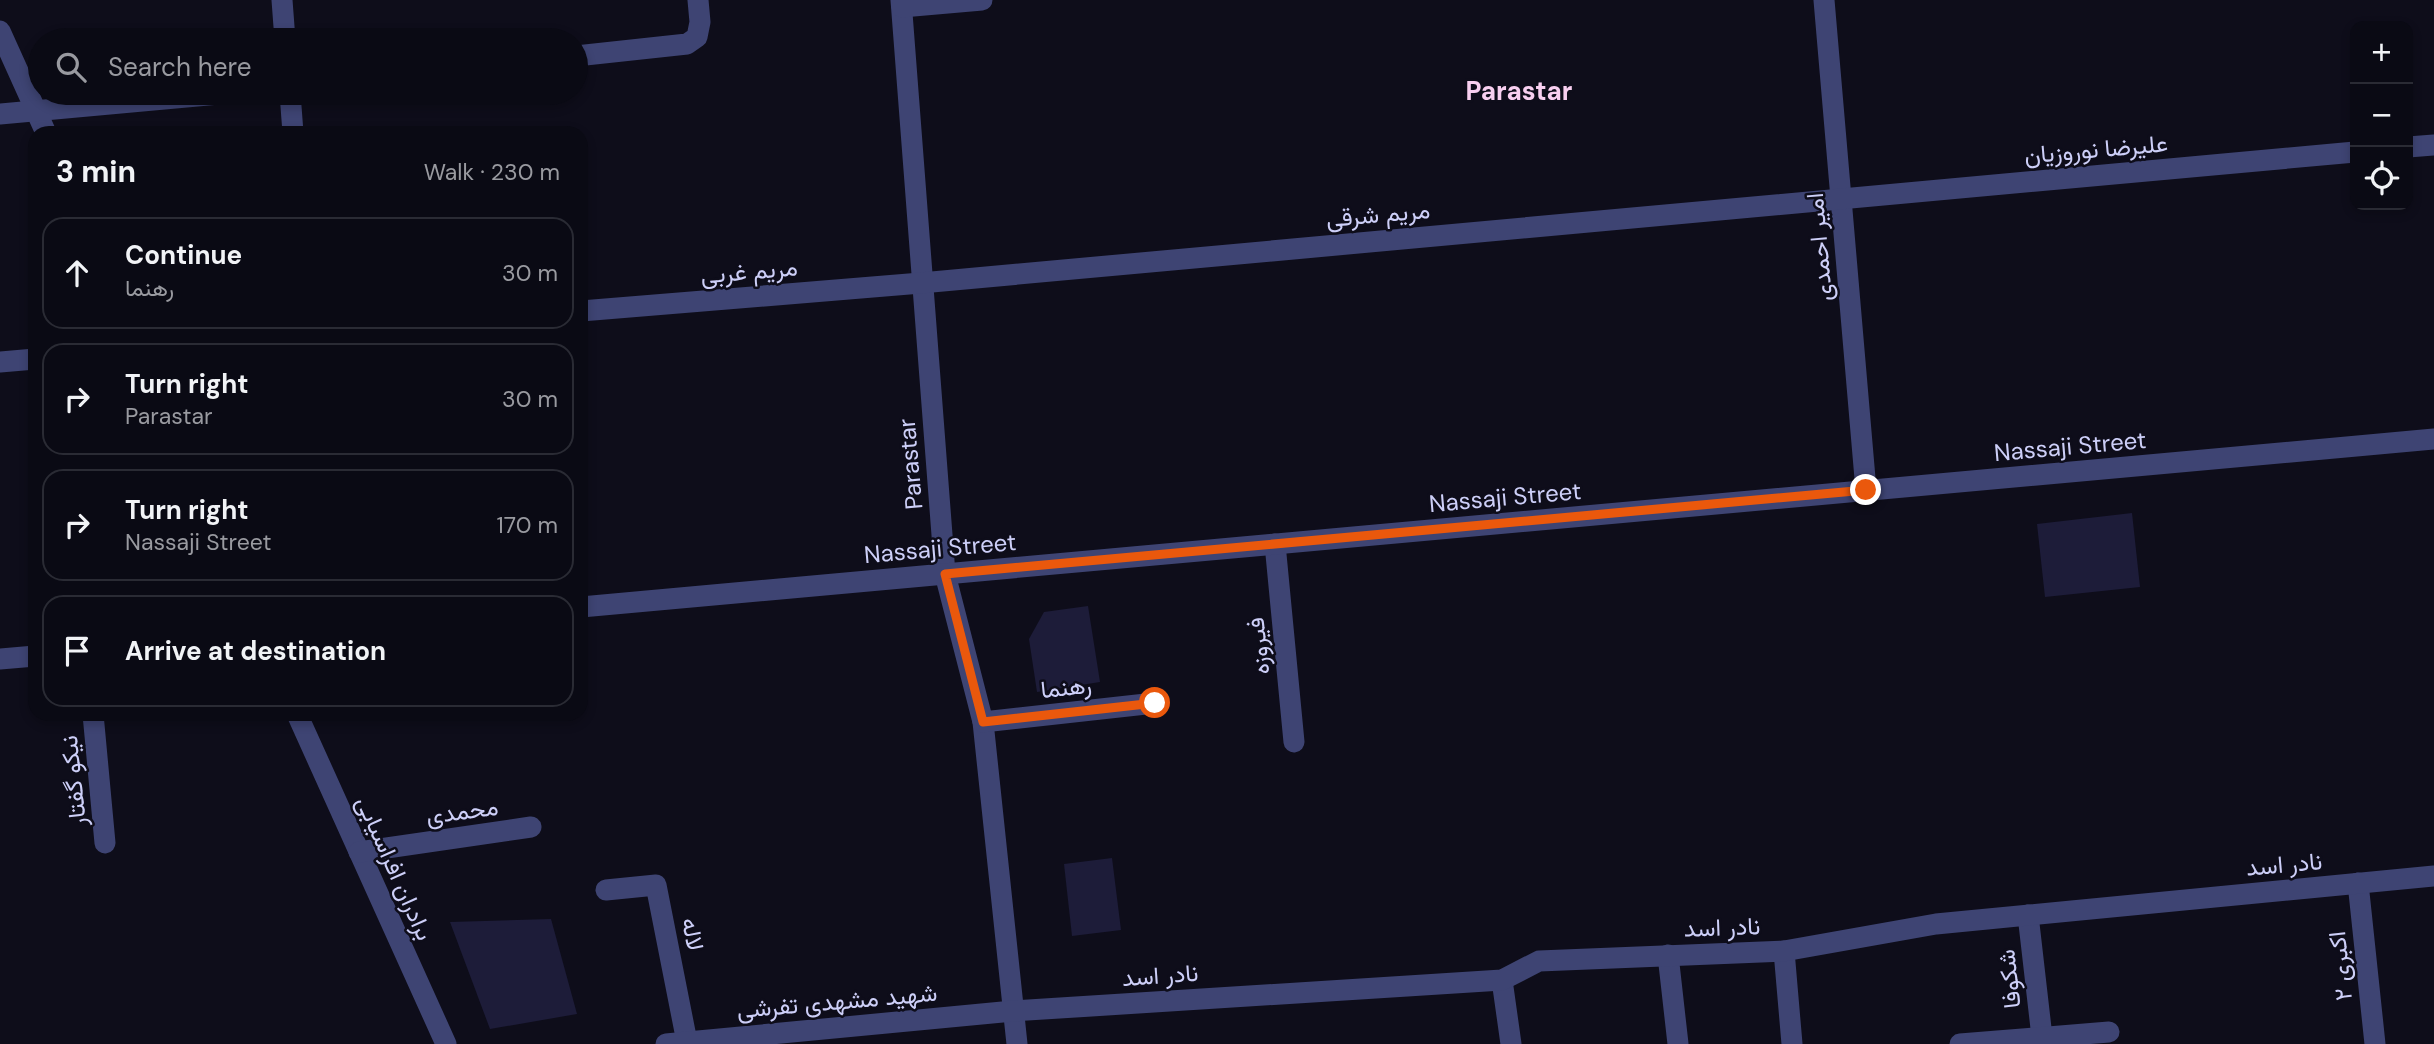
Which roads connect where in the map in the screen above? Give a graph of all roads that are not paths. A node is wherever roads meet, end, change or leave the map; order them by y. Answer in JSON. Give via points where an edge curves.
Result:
{"nodes":[{"id":1,"x":282,"y":0,"type":"edge"},
{"id":2,"x":698,"y":0,"type":"edge"},
{"id":3,"x":982,"y":0,"type":"edge"},
{"id":4,"x":1824,"y":0,"type":"edge"},
{"id":5,"x":902,"y":4,"type":"edge"},
{"id":6,"x":284,"y":28,"type":"edge"},
{"id":7,"x":0,"y":31,"type":"edge"},
{"id":8,"x":588,"y":55,"type":"edge"},
{"id":9,"x":28,"y":93,"type":"edge"},
{"id":10,"x":33,"y":105,"type":"edge"},
{"id":11,"x":101,"y":105,"type":"edge"},
{"id":12,"x":291,"y":105,"type":"edge"},
{"id":13,"x":36,"y":111,"type":"junction"},
{"id":14,"x":0,"y":114,"type":"edge"},
{"id":15,"x":43,"y":126,"type":"edge"},
{"id":16,"x":292,"y":126,"type":"edge"},
{"id":17,"x":2434,"y":145,"type":"edge"},
{"id":18,"x":2413,"y":147,"type":"edge"},
{"id":19,"x":2350,"y":152,"type":"edge"},
{"id":20,"x":1840,"y":198,"type":"junction"},
{"id":21,"x":921,"y":283,"type":"junction"},
{"id":22,"x":588,"y":310,"type":"edge"},
{"id":23,"x":28,"y":360,"type":"edge"},
{"id":24,"x":0,"y":362,"type":"edge"},
{"id":25,"x":2434,"y":439,"type":"edge"},
{"id":26,"x":1866,"y":490,"type":"junction"},
{"id":27,"x":1275,"y":544,"type":"junction"},
{"id":28,"x":945,"y":574,"type":"junction"},
{"id":29,"x":588,"y":606,"type":"edge"},
{"id":30,"x":28,"y":657,"type":"edge"},
{"id":31,"x":0,"y":659,"type":"edge"},
{"id":32,"x":1155,"y":703,"type":"dead end"},
{"id":33,"x":94,"y":721,"type":"edge"},
{"id":34,"x":300,"y":721,"type":"edge"},
{"id":35,"x":983,"y":722,"type":"junction"},
{"id":36,"x":1294,"y":742,"type":"dead end"},
{"id":37,"x":531,"y":828,"type":"dead end"},
{"id":38,"x":105,"y":843,"type":"dead end"},
{"id":39,"x":359,"y":852,"type":"junction"},
{"id":40,"x":2434,"y":876,"type":"edge"},
{"id":41,"x":2358,"y":883,"type":"junction"},
{"id":42,"x":606,"y":890,"type":"dead end"},
{"id":43,"x":2028,"y":915,"type":"junction"},
{"id":44,"x":1784,"y":951,"type":"junction"},
{"id":45,"x":1668,"y":955,"type":"junction"},
{"id":46,"x":1502,"y":980,"type":"junction"},
{"id":47,"x":1013,"y":1011,"type":"junction"},
{"id":48,"x":2109,"y":1032,"type":"dead end"},
{"id":49,"x":2042,"y":1037,"type":"junction"},
{"id":50,"x":677,"y":1043,"type":"edge"},
{"id":51,"x":446,"y":1044,"type":"edge"},
{"id":52,"x":1017,"y":1044,"type":"edge"},
{"id":53,"x":1511,"y":1044,"type":"edge"},
{"id":54,"x":1678,"y":1044,"type":"edge"},
{"id":55,"x":1792,"y":1044,"type":"edge"},
{"id":56,"x":1960,"y":1044,"type":"edge"},
{"id":57,"x":2375,"y":1044,"type":"edge"}],
"edges":[{"from":1,"to":6,"type":"street"},
{"from":2,"to":8,"type":"street","via":[[697,37],[687,44]]},
{"from":3,"to":5,"type":"street"},
{"from":4,"to":20,"type":"street","name":"امیر احمدی"},
{"from":5,"to":21,"type":"street","name":"Parastar"},
{"from":7,"to":9,"type":"street"},
{"from":10,"to":13,"type":"street"},
{"from":11,"to":13,"type":"street"},
{"from":12,"to":16,"type":"street"},
{"from":13,"to":14,"type":"street"},
{"from":13,"to":15,"type":"street"},
{"from":17,"to":18,"type":"street"},
{"from":19,"to":20,"type":"street","name":"علیرضا نوروزیان"},
{"from":20,"to":21,"type":"street","name":"مریم شرقی"},
{"from":20,"to":26,"type":"street","name":"امیر احمدی"},
{"from":21,"to":22,"type":"street","name":"مریم غربی"},
{"from":21,"to":28,"type":"street","name":"Parastar"},
{"from":23,"to":24,"type":"street"},
{"from":25,"to":26,"type":"street","name":"Nassaji Street"},
{"from":26,"to":27,"type":"street","name":"Nassaji Street"},
{"from":27,"to":28,"type":"street","name":"Nassaji Street"},
{"from":27,"to":36,"type":"street","name":"فیروزه"},
{"from":28,"to":29,"type":"street","name":"Nassaji Street"},
{"from":28,"to":35,"type":"street","name":"Parastar"},
{"from":30,"to":31,"type":"street"},
{"from":32,"to":35,"type":"street","name":"رهنما"},
{"from":33,"to":38,"type":"street","name":"نیکو گفتار"},
{"from":34,"to":39,"type":"street","name":"برادران افراسیابی"},
{"from":35,"to":47,"type":"street","name":"Parastar"},
{"from":37,"to":39,"type":"street","name":"محمدی"},
{"from":39,"to":51,"type":"street","name":"برادران افراسیابی"},
{"from":40,"to":41,"type":"street","name":"نادر اسد"},
{"from":41,"to":43,"type":"street","name":"نادر اسد"},
{"from":41,"to":57,"type":"street","name":"اکبری ۲"},
{"from":42,"to":50,"type":"street","name":"لاله","via":[[656,885]]},
{"from":43,"to":44,"type":"street","name":"نادر اسد","via":[[1936,924]]},
{"from":43,"to":49,"type":"street","name":"شکوفا"},
{"from":44,"to":45,"type":"street","name":"نادر اسد"},
{"from":44,"to":55,"type":"street"},
{"from":45,"to":46,"type":"street","name":"نادر اسد","via":[[1539,961]]},
{"from":45,"to":54,"type":"street"},
{"from":46,"to":47,"type":"street","name":"نادر اسد"},
{"from":46,"to":53,"type":"street"},
{"from":47,"to":50,"type":"street","name":"شهید مشهدی تفرشی"},
{"from":47,"to":52,"type":"street","name":"Parastar"},
{"from":48,"to":49,"type":"street","name":"شکوفا"},
{"from":49,"to":56,"type":"street","name":"شکوفا"}]}
